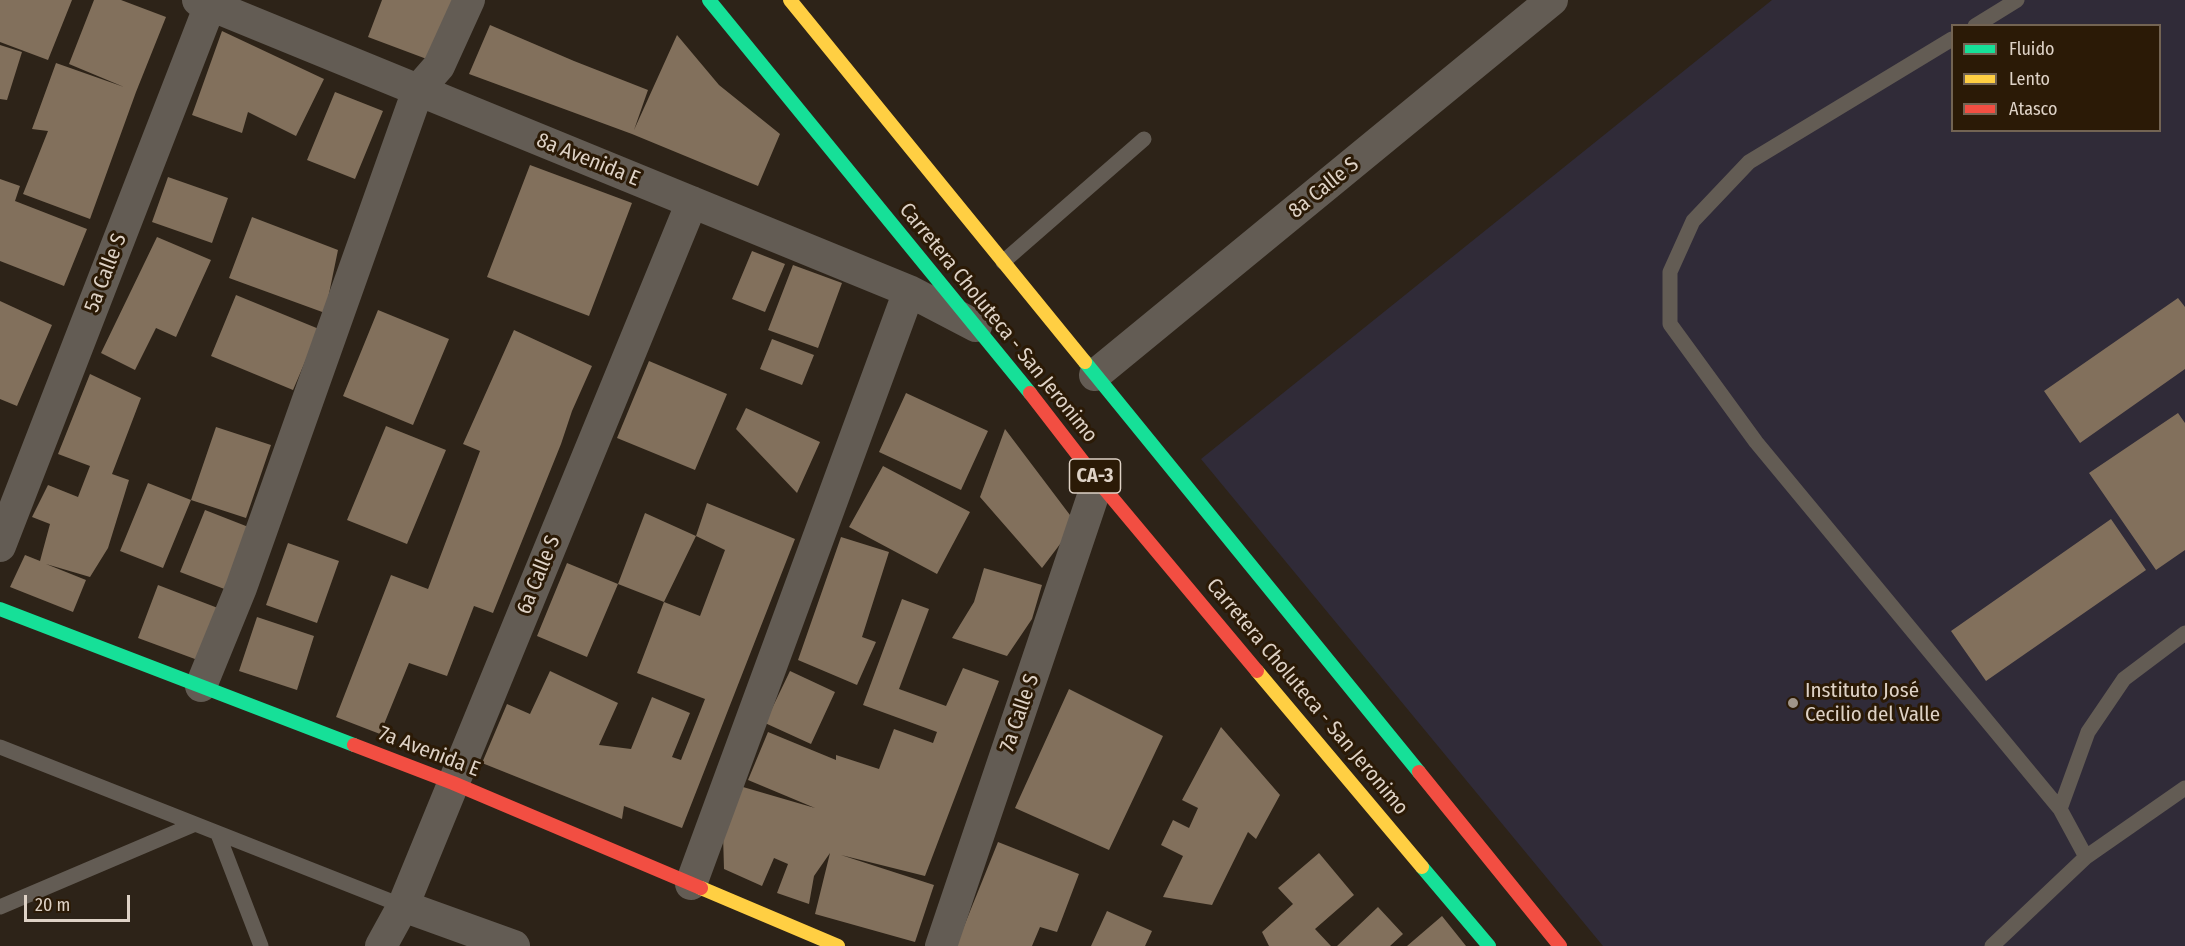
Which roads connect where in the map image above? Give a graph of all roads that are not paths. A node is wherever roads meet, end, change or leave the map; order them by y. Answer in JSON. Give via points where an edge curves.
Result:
{"nodes":[{"id":1,"x":469,"y":0,"type":"edge"},
{"id":2,"x":709,"y":0,"type":"edge"},
{"id":3,"x":790,"y":0,"type":"edge"},
{"id":4,"x":2017,"y":0,"type":"edge"},
{"id":5,"x":206,"y":2,"type":"edge"},
{"id":6,"x":1541,"y":4,"type":"edge"},
{"id":7,"x":1978,"y":24,"type":"edge"},
{"id":8,"x":1951,"y":40,"type":"edge"},
{"id":9,"x":418,"y":90,"type":"junction"},
{"id":10,"x":1144,"y":139,"type":"dead end"},
{"id":11,"x":692,"y":202,"type":"junction"},
{"id":12,"x":1003,"y":262,"type":"junction"},
{"id":13,"x":909,"y":291,"type":"junction"},
{"id":14,"x":976,"y":326,"type":"junction"},
{"id":15,"x":1095,"y":375,"type":"junction"},
{"id":16,"x":1098,"y":481,"type":"junction"},
{"id":17,"x":0,"y":546,"type":"edge"},
{"id":18,"x":0,"y":609,"type":"edge"},
{"id":19,"x":2185,"y":633,"type":"edge"},
{"id":20,"x":201,"y":686,"type":"junction"},
{"id":21,"x":0,"y":747,"type":"edge"},
{"id":22,"x":453,"y":783,"type":"junction"},
{"id":23,"x":2185,"y":788,"type":"edge"},
{"id":24,"x":2060,"y":809,"type":"junction"},
{"id":25,"x":195,"y":824,"type":"junction"},
{"id":26,"x":218,"y":834,"type":"junction"},
{"id":27,"x":2086,"y":857,"type":"junction"},
{"id":28,"x":691,"y":884,"type":"junction"},
{"id":29,"x":403,"y":906,"type":"junction"},
{"id":30,"x":0,"y":907,"type":"edge"},
{"id":31,"x":261,"y":946,"type":"edge"},
{"id":32,"x":381,"y":946,"type":"edge"},
{"id":33,"x":514,"y":946,"type":"edge"},
{"id":34,"x":838,"y":946,"type":"edge"},
{"id":35,"x":941,"y":946,"type":"edge"},
{"id":36,"x":1488,"y":946,"type":"edge"},
{"id":37,"x":1560,"y":946,"type":"edge"},
{"id":38,"x":1992,"y":946,"type":"edge"}],
"edges":[{"from":1,"to":9,"type":"street","via":[[439,66]]},
{"from":2,"to":14,"type":"main road","name":"Carretera Choluteca - San Jeronimo","number":"CA-3"},
{"from":3,"to":12,"type":"main road","name":"Carretera Choluteca - San Jeronimo"},
{"from":4,"to":7,"type":"lane"},
{"from":5,"to":9,"type":"street","name":"8a Avenida E"},
{"from":5,"to":17,"type":"street","name":"5a Calle S"},
{"from":6,"to":15,"type":"street","name":"8a Calle S"},
{"from":8,"to":24,"type":"lane","via":[[1749,162],[1693,222],[1670,272],[1670,324],[1756,442]]},
{"from":9,"to":11,"type":"street","name":"8a Avenida E"},
{"from":9,"to":20,"type":"street","via":[[241,588]]},
{"from":10,"to":12,"type":"lane"},
{"from":11,"to":13,"type":"street","name":"8a Avenida E"},
{"from":11,"to":22,"type":"street","name":"6a Calle S"},
{"from":12,"to":15,"type":"main road","name":"Carretera Choluteca - San Jeronimo"},
{"from":13,"to":14,"type":"street","name":"8a Avenida E"},
{"from":13,"to":28,"type":"street"},
{"from":14,"to":16,"type":"main road","name":"Carretera Choluteca - San Jeronimo","number":"CA-3"},
{"from":15,"to":37,"type":"main road","name":"Carretera Choluteca - San Jeronimo"},
{"from":16,"to":35,"type":"street","name":"7a Calle S"},
{"from":16,"to":36,"type":"main road","name":"Carretera Choluteca - San Jeronimo","number":"CA-3"},
{"from":18,"to":20,"type":"main road","name":"7a Avenida E"},
{"from":19,"to":24,"type":"lane","via":[[2124,679],[2088,732]]},
{"from":20,"to":22,"type":"main road","name":"7a Avenida E"},
{"from":21,"to":25,"type":"lane"},
{"from":22,"to":28,"type":"main road","name":"7a Avenida E"},
{"from":22,"to":29,"type":"street","name":"6a Calle S"},
{"from":23,"to":27,"type":"lane"},
{"from":24,"to":27,"type":"lane"},
{"from":25,"to":26,"type":"lane"},
{"from":25,"to":30,"type":"lane"},
{"from":26,"to":29,"type":"lane"},
{"from":26,"to":31,"type":"lane"},
{"from":27,"to":38,"type":"lane"},
{"from":28,"to":34,"type":"main road","name":"7a Avenida E"},
{"from":29,"to":32,"type":"street","name":"6a Calle S"},
{"from":29,"to":33,"type":"street"}]}
